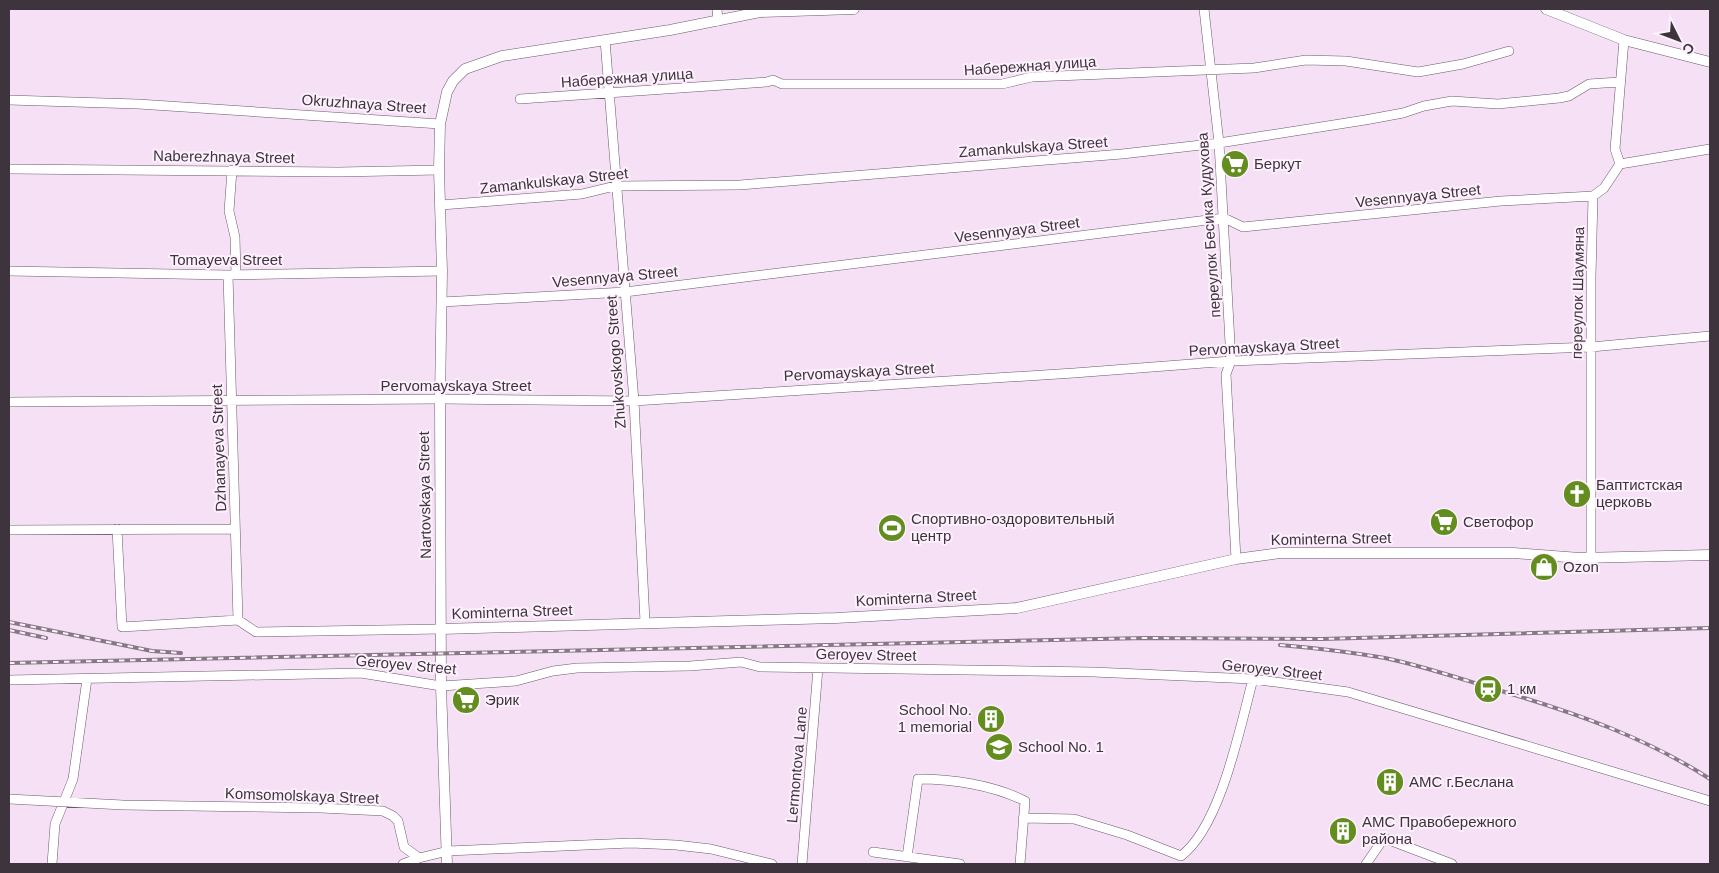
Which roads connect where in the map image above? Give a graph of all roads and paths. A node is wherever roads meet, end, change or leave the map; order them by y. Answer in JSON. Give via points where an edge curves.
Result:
{"nodes":[{"id":1,"x":717,"y":9,"type":"edge"},
{"id":2,"x":854,"y":9,"type":"edge"},
{"id":3,"x":1204,"y":9,"type":"edge"},
{"id":4,"x":1546,"y":9,"type":"edge"},
{"id":5,"x":718,"y":21,"type":"junction"},
{"id":6,"x":605,"y":40,"type":"junction"},
{"id":7,"x":1624,"y":40,"type":"junction"},
{"id":8,"x":1509,"y":52,"type":"dead end"},
{"id":9,"x":1710,"y":62,"type":"edge"},
{"id":10,"x":1210,"y":68,"type":"junction"},
{"id":11,"x":1620,"y":82,"type":"junction"},
{"id":12,"x":608,"y":93,"type":"junction"},
{"id":13,"x":520,"y":99,"type":"dead end"},
{"id":14,"x":9,"y":100,"type":"edge"},
{"id":15,"x":440,"y":124,"type":"junction"},
{"id":16,"x":1218,"y":143,"type":"junction"},
{"id":17,"x":1710,"y":149,"type":"edge"},
{"id":18,"x":1620,"y":164,"type":"junction"},
{"id":19,"x":9,"y":169,"type":"edge"},
{"id":20,"x":232,"y":170,"type":"junction"},
{"id":21,"x":439,"y":170,"type":"junction"},
{"id":22,"x":615,"y":186,"type":"junction"},
{"id":23,"x":1593,"y":196,"type":"junction"},
{"id":24,"x":441,"y":206,"type":"junction"},
{"id":25,"x":1224,"y":218,"type":"junction"},
{"id":26,"x":9,"y":271,"type":"edge"},
{"id":27,"x":442,"y":271,"type":"junction"},
{"id":28,"x":232,"y":275,"type":"junction"},
{"id":29,"x":625,"y":292,"type":"junction"},
{"id":30,"x":442,"y":302,"type":"junction"},
{"id":31,"x":1710,"y":336,"type":"edge"},
{"id":32,"x":1591,"y":347,"type":"junction"},
{"id":33,"x":1231,"y":361,"type":"junction"},
{"id":34,"x":440,"y":399,"type":"junction"},
{"id":35,"x":231,"y":400,"type":"junction"},
{"id":36,"x":634,"y":401,"type":"junction"},
{"id":37,"x":9,"y":402,"type":"edge"},
{"id":38,"x":117,"y":529,"type":"junction"},
{"id":39,"x":235,"y":529,"type":"junction"},
{"id":40,"x":9,"y":530,"type":"edge"},
{"id":41,"x":1710,"y":555,"type":"edge"},
{"id":42,"x":1591,"y":558,"type":"junction"},
{"id":43,"x":1236,"y":559,"type":"junction"},
{"id":44,"x":238,"y":620,"type":"junction"},
{"id":45,"x":645,"y":622,"type":"junction"},
{"id":46,"x":442,"y":629,"type":"junction"},
{"id":47,"x":818,"y":668,"type":"junction"},
{"id":48,"x":87,"y":679,"type":"junction"},
{"id":49,"x":1253,"y":679,"type":"junction"},
{"id":50,"x":9,"y":680,"type":"edge"},
{"id":51,"x":441,"y":686,"type":"junction"},
{"id":52,"x":9,"y":799,"type":"edge"},
{"id":53,"x":1710,"y":801,"type":"edge"},
{"id":54,"x":63,"y":802,"type":"junction"},
{"id":55,"x":1023,"y":818,"type":"junction"},
{"id":56,"x":448,"y":851,"type":"junction"},
{"id":57,"x":873,"y":852,"type":"dead end"},
{"id":58,"x":907,"y":857,"type":"junction"},
{"id":59,"x":419,"y":858,"type":"junction"},
{"id":60,"x":52,"y":864,"type":"edge"},
{"id":61,"x":403,"y":864,"type":"edge"},
{"id":62,"x":447,"y":864,"type":"edge"},
{"id":63,"x":772,"y":864,"type":"edge"},
{"id":64,"x":802,"y":864,"type":"edge"},
{"id":65,"x":960,"y":864,"type":"edge"},
{"id":66,"x":1020,"y":864,"type":"edge"},
{"id":67,"x":1366,"y":864,"type":"edge"},
{"id":68,"x":1452,"y":864,"type":"edge"}],
"edges":[{"from":1,"to":5,"type":"street"},
{"from":2,"to":5,"type":"street","name":"Okruzhnaya Street","via":[[760,12]]},
{"from":3,"to":10,"type":"street","name":"переулок Бесика Кудухова"},
{"from":4,"to":7,"type":"street"},
{"from":5,"to":6,"type":"street","name":"Okruzhnaya Street"},
{"from":6,"to":12,"type":"street","name":"Zhukovskogo Street"},
{"from":6,"to":15,"type":"street","name":"Okruzhnaya Street","via":[[502,56],[465,69],[447,92]]},
{"from":7,"to":9,"type":"street"},
{"from":7,"to":11,"type":"street"},
{"from":8,"to":10,"type":"street","name":"Набережная улица","via":[[1418,72],[1346,61],[1306,60],[1254,68]]},
{"from":10,"to":12,"type":"street","name":"Набережная улица","via":[[1032,77],[1002,84],[782,84],[773,80]]},
{"from":10,"to":16,"type":"street","name":"переулок Бесика Кудухова"},
{"from":11,"to":16,"type":"street","name":"Zamankulskaya Street","via":[[1590,84],[1569,96],[1558,98],[1498,104],[1452,101],[1365,120]]},
{"from":11,"to":18,"type":"street","via":[[1616,149]]},
{"from":12,"to":13,"type":"street","name":"Набережная улица"},
{"from":12,"to":22,"type":"street","name":"Zhukovskogo Street"},
{"from":14,"to":15,"type":"street","name":"Okruzhnaya Street","via":[[138,104]]},
{"from":15,"to":21,"type":"street","name":"Nartovskaya Street"},
{"from":16,"to":22,"type":"street","name":"Zamankulskaya Street","via":[[1122,154],[740,185]]},
{"from":16,"to":25,"type":"street","name":"переулок Бесика Кудухова"},
{"from":17,"to":18,"type":"street"},
{"from":18,"to":23,"type":"street","via":[[1604,188]]},
{"from":19,"to":20,"type":"street","name":"Naberezhnaya Street"},
{"from":20,"to":21,"type":"street","name":"Naberezhnaya Street"},
{"from":20,"to":28,"type":"street","name":"Dzhanayeva Street","via":[[229,211],[235,237]]},
{"from":21,"to":24,"type":"street","name":"Nartovskaya Street"},
{"from":22,"to":24,"type":"street","name":"Zamankulskaya Street","via":[[574,195]]},
{"from":22,"to":29,"type":"street","name":"Zhukovskogo Street"},
{"from":23,"to":25,"type":"street","name":"Vesennyaya Street","via":[[1501,201],[1243,227]]},
{"from":23,"to":32,"type":"street","name":"переулок Шаумяна"},
{"from":24,"to":27,"type":"street","name":"Nartovskaya Street"},
{"from":25,"to":29,"type":"street","name":"Vesennyaya Street"},
{"from":25,"to":33,"type":"street","name":"переулок Бесика Кудухова"},
{"from":26,"to":28,"type":"street","name":"Tomayeva Street"},
{"from":27,"to":28,"type":"street","name":"Tomayeva Street"},
{"from":27,"to":30,"type":"street","name":"Nartovskaya Street"},
{"from":28,"to":35,"type":"street","name":"Dzhanayeva Street"},
{"from":29,"to":30,"type":"street","name":"Vesennyaya Street"},
{"from":29,"to":36,"type":"street","name":"Zhukovskogo Street"},
{"from":30,"to":34,"type":"street","name":"Nartovskaya Street"},
{"from":31,"to":32,"type":"street","name":"Pervomayskaya Street"},
{"from":32,"to":33,"type":"street","name":"Pervomayskaya Street"},
{"from":32,"to":42,"type":"street","name":"переулок Шаумяна"},
{"from":33,"to":36,"type":"street","name":"Pervomayskaya Street"},
{"from":33,"to":43,"type":"street","name":"переулок Бесика Кудухова","via":[[1226,374]]},
{"from":34,"to":35,"type":"street","name":"Pervomayskaya Street"},
{"from":34,"to":36,"type":"street","name":"Pervomayskaya Street"},
{"from":34,"to":46,"type":"street","name":"Nartovskaya Street"},
{"from":35,"to":37,"type":"street","name":"Pervomayskaya Street"},
{"from":35,"to":39,"type":"street","name":"Dzhanayeva Street"},
{"from":36,"to":45,"type":"street","name":"Zhukovskogo Street"},
{"from":38,"to":39,"type":"street"},
{"from":38,"to":40,"type":"street"},
{"from":38,"to":44,"type":"street","via":[[122,627]]},
{"from":39,"to":44,"type":"street","name":"Dzhanayeva Street"},
{"from":41,"to":42,"type":"street","name":"Kominterna Street"},
{"from":42,"to":43,"type":"street","name":"Kominterna Street","via":[[1514,554],[1280,553]]},
{"from":43,"to":45,"type":"street","name":"Kominterna Street","via":[[1017,608],[836,618]]},
{"from":44,"to":46,"type":"street","name":"Kominterna Street","via":[[256,632]]},
{"from":45,"to":46,"type":"street","name":"Kominterna Street"},
{"from":46,"to":51,"type":"street","name":"Nartovskaya Street"},
{"from":47,"to":49,"type":"street","name":"Geroyev Street","via":[[1093,672]]},
{"from":47,"to":51,"type":"street","name":"Geroyev Street","via":[[760,667],[741,662],[622,666],[553,671],[516,681]]},
{"from":47,"to":64,"type":"street","name":"Lermontova Lane"},
{"from":48,"to":50,"type":"street","name":"Geroyev Street"},
{"from":48,"to":51,"type":"street","name":"Geroyev Street","via":[[361,673]]},
{"from":48,"to":54,"type":"street","via":[[73,780]]},
{"from":49,"to":53,"type":"street","name":"Geroyev Street","via":[[1348,692]]},
{"from":49,"to":55,"type":"street","via":[[1223,789],[1193,848],[1181,856],[1074,819]]},
{"from":51,"to":56,"type":"street","name":"Nartovskaya Street"},
{"from":52,"to":54,"type":"street","name":"Komsomolskaya Street"},
{"from":54,"to":59,"type":"street","name":"Komsomolskaya Street","via":[[383,811],[398,821],[404,847]]},
{"from":54,"to":60,"type":"street","via":[[55,824]]},
{"from":55,"to":58,"type":"street","via":[[1024,801],[1017,797],[941,779],[918,779]]},
{"from":55,"to":66,"type":"street"},
{"from":56,"to":59,"type":"street"},
{"from":56,"to":62,"type":"street","name":"Nartovskaya Street"},
{"from":56,"to":63,"type":"street","via":[[640,844],[711,850]]},
{"from":57,"to":58,"type":"street"},
{"from":58,"to":65,"type":"street"},
{"from":59,"to":61,"type":"street"},
{"from":67,"to":68,"type":"street","via":[[1384,838]]}]}
